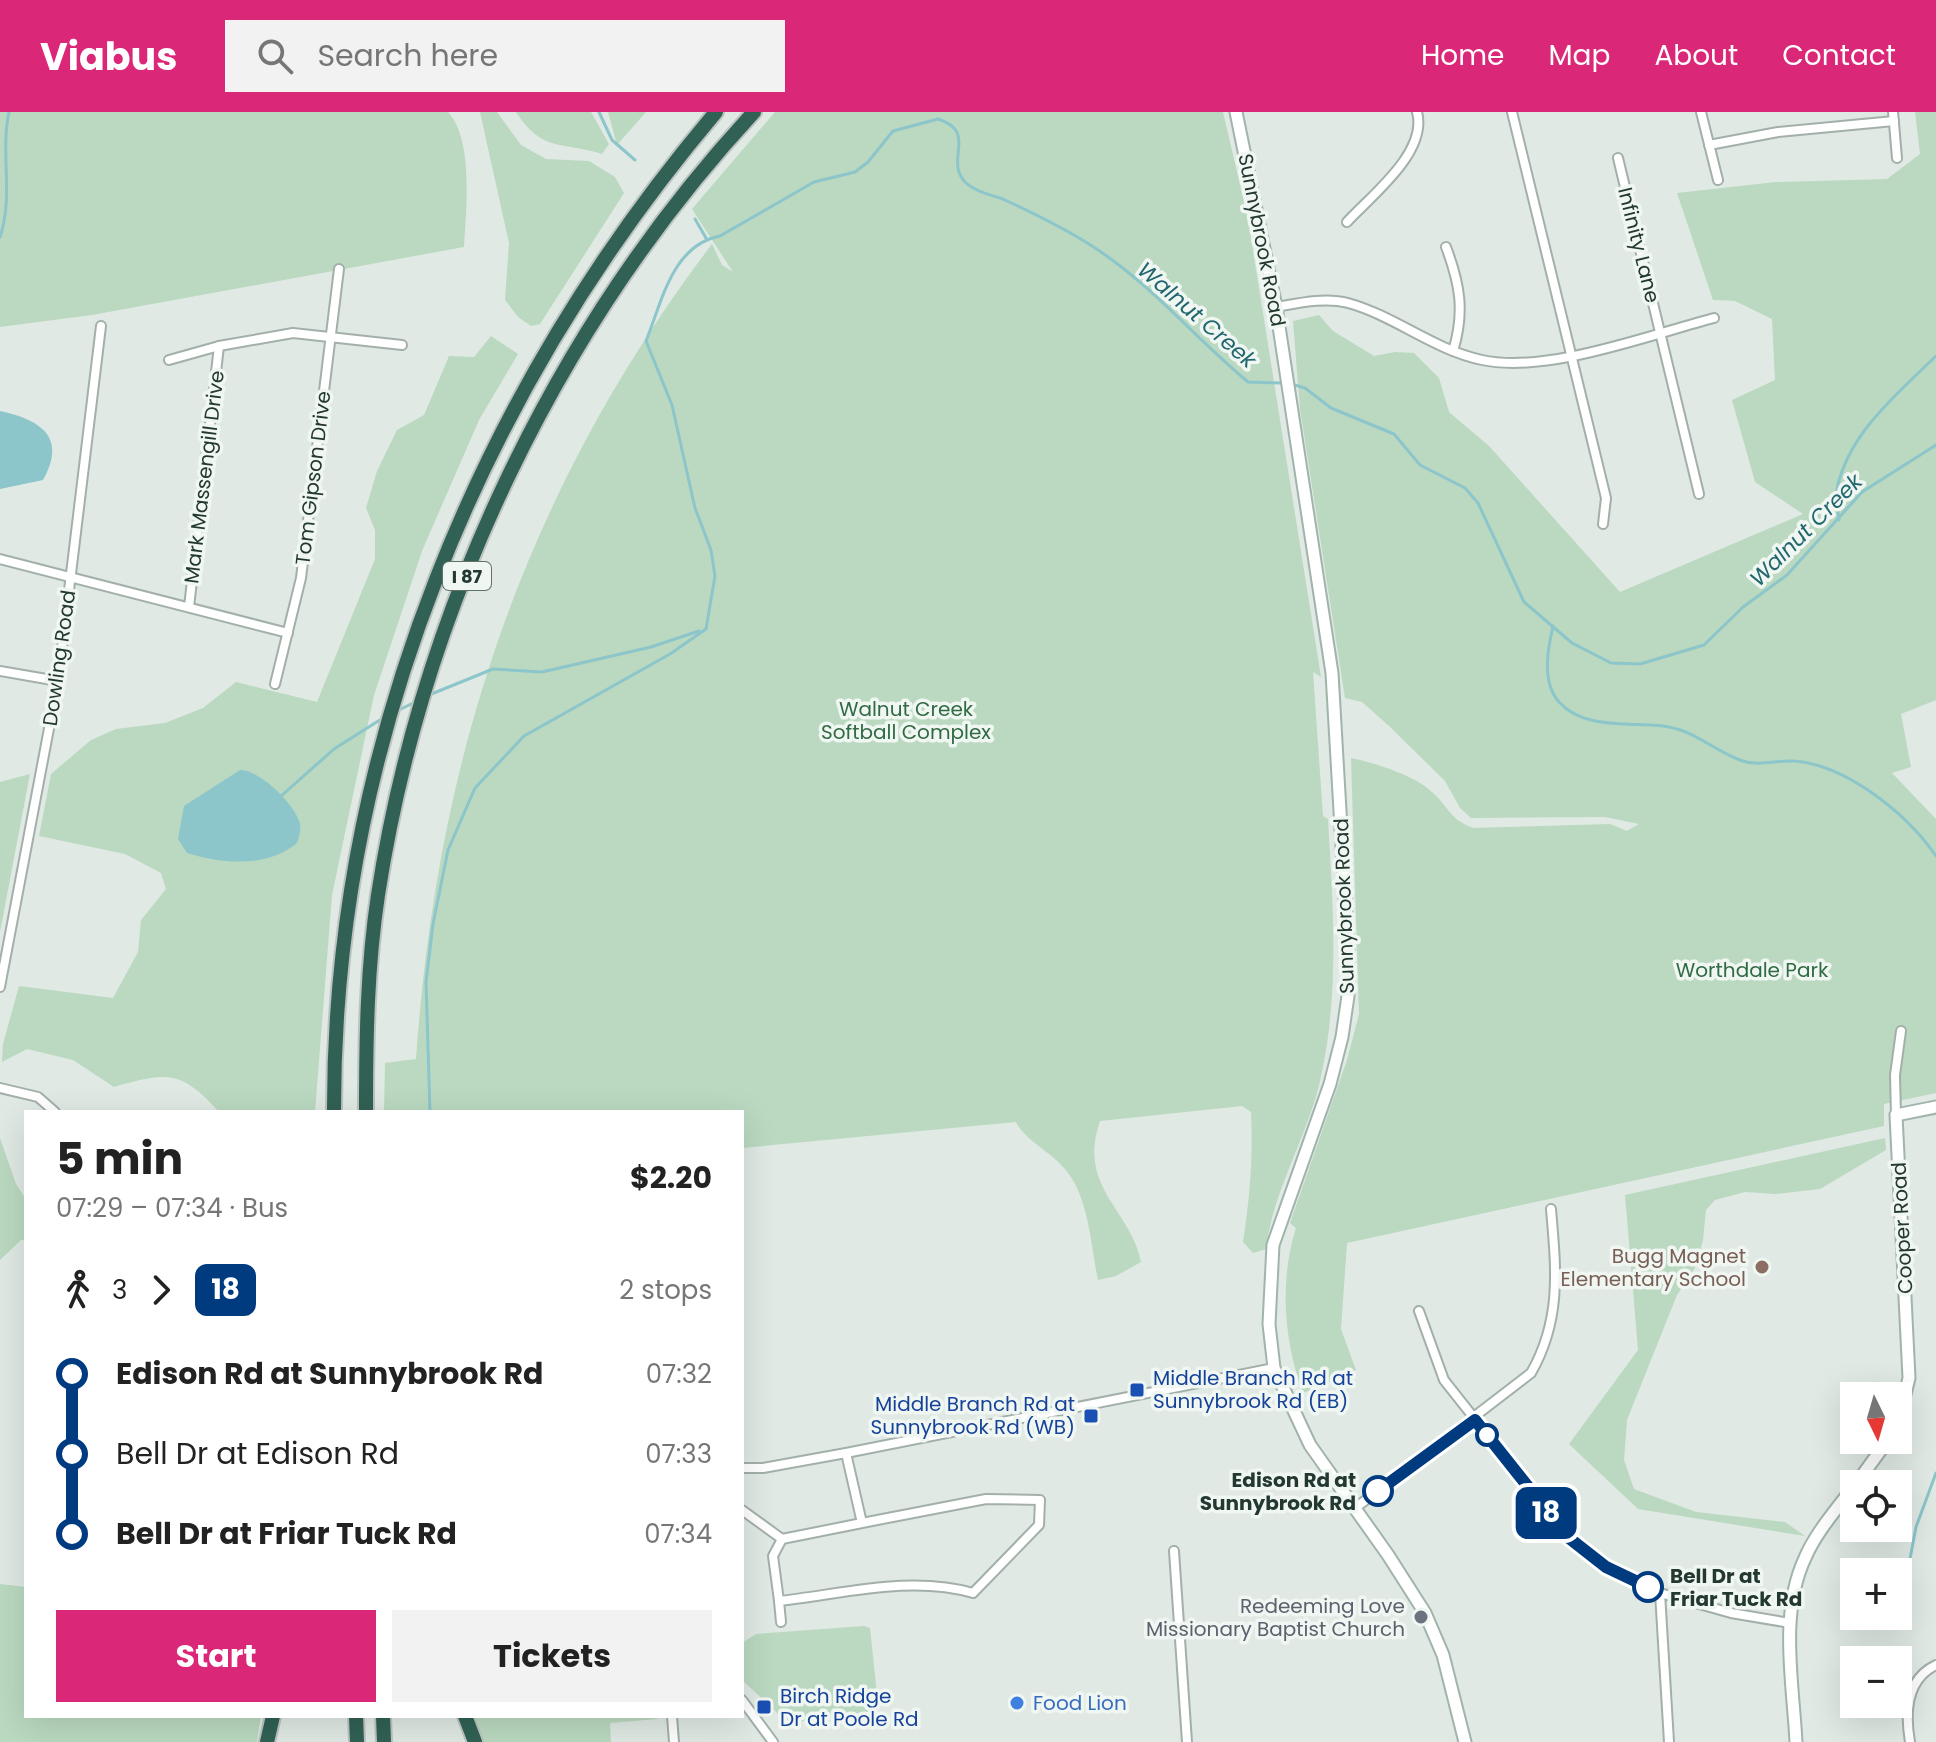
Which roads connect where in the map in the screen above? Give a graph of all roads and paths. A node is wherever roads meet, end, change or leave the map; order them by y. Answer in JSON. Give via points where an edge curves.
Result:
{"nodes":[{"id":1,"x":716,"y":112,"type":"edge"},
{"id":2,"x":754,"y":112,"type":"edge"},
{"id":3,"x":1236,"y":112,"type":"edge"},
{"id":4,"x":1417,"y":112,"type":"edge"},
{"id":5,"x":1512,"y":112,"type":"edge"},
{"id":6,"x":1701,"y":112,"type":"edge"},
{"id":7,"x":1894,"y":117,"type":"edge"},
{"id":8,"x":1709,"y":145,"type":"junction"},
{"id":9,"x":1618,"y":158,"type":"dead end"},
{"id":10,"x":1897,"y":158,"type":"dead end"},
{"id":11,"x":1718,"y":180,"type":"dead end"},
{"id":12,"x":1347,"y":222,"type":"dead end"},
{"id":13,"x":1446,"y":247,"type":"dead end"},
{"id":14,"x":339,"y":269,"type":"dead end"},
{"id":15,"x":1276,"y":307,"type":"junction"},
{"id":16,"x":1714,"y":318,"type":"dead end"},
{"id":17,"x":101,"y":326,"type":"dead end"},
{"id":18,"x":1661,"y":332,"type":"junction"},
{"id":19,"x":331,"y":336,"type":"junction"},
{"id":20,"x":402,"y":345,"type":"dead end"},
{"id":21,"x":219,"y":346,"type":"junction"},
{"id":22,"x":1453,"y":351,"type":"junction"},
{"id":23,"x":1572,"y":355,"type":"junction"},
{"id":24,"x":169,"y":360,"type":"dead end"},
{"id":25,"x":1699,"y":494,"type":"dead end"},
{"id":26,"x":1603,"y":524,"type":"dead end"},
{"id":27,"x":0,"y":559,"type":"edge"},
{"id":28,"x":71,"y":577,"type":"junction"},
{"id":29,"x":189,"y":607,"type":"junction"},
{"id":30,"x":288,"y":633,"type":"junction"},
{"id":31,"x":0,"y":671,"type":"edge"},
{"id":32,"x":58,"y":681,"type":"junction"},
{"id":33,"x":275,"y":684,"type":"dead end"},
{"id":34,"x":0,"y":987,"type":"edge"},
{"id":35,"x":1901,"y":1031,"type":"dead end"},
{"id":36,"x":0,"y":1088,"type":"edge"},
{"id":37,"x":1936,"y":1107,"type":"edge"},
{"id":38,"x":53,"y":1110,"type":"edge"},
{"id":39,"x":334,"y":1110,"type":"edge"},
{"id":40,"x":366,"y":1110,"type":"edge"},
{"id":41,"x":1896,"y":1115,"type":"junction"},
{"id":42,"x":1551,"y":1209,"type":"dead end"},
{"id":43,"x":1419,"y":1311,"type":"dead end"},
{"id":44,"x":1274,"y":1368,"type":"junction"},
{"id":45,"x":1908,"y":1382,"type":"edge"},
{"id":46,"x":1475,"y":1420,"type":"junction"},
{"id":47,"x":846,"y":1453,"type":"junction"},
{"id":48,"x":744,"y":1468,"type":"edge"},
{"id":49,"x":1840,"y":1506,"type":"edge"},
{"id":50,"x":1354,"y":1509,"type":"junction"},
{"id":51,"x":744,"y":1511,"type":"edge"},
{"id":52,"x":862,"y":1523,"type":"junction"},
{"id":53,"x":782,"y":1539,"type":"junction"},
{"id":54,"x":1174,"y":1551,"type":"dead end"},
{"id":55,"x":1660,"y":1593,"type":"junction"},
{"id":56,"x":779,"y":1601,"type":"junction"},
{"id":57,"x":781,"y":1622,"type":"dead end"},
{"id":58,"x":1790,"y":1623,"type":"junction"},
{"id":59,"x":1936,"y":1665,"type":"edge"},
{"id":60,"x":744,"y":1703,"type":"edge"},
{"id":61,"x":273,"y":1718,"type":"edge"},
{"id":62,"x":356,"y":1718,"type":"edge"},
{"id":63,"x":383,"y":1718,"type":"edge"},
{"id":64,"x":466,"y":1718,"type":"edge"},
{"id":65,"x":672,"y":1718,"type":"edge"},
{"id":66,"x":267,"y":1742,"type":"edge"},
{"id":67,"x":357,"y":1742,"type":"edge"},
{"id":68,"x":384,"y":1742,"type":"edge"},
{"id":69,"x":475,"y":1742,"type":"edge"},
{"id":70,"x":674,"y":1742,"type":"edge"},
{"id":71,"x":773,"y":1742,"type":"edge"},
{"id":72,"x":1187,"y":1742,"type":"edge"},
{"id":73,"x":1465,"y":1742,"type":"edge"},
{"id":74,"x":1669,"y":1742,"type":"edge"},
{"id":75,"x":1796,"y":1742,"type":"edge"},
{"id":76,"x":1910,"y":1742,"type":"edge"}],
"edges":[{"from":1,"to":39,"type":"highway","number":"I 87","via":[[655,186],[558,328],[480,471],[448,546],[405,666],[358,858],[340,973]]},
{"from":2,"to":40,"type":"highway","number":"I 87","via":[[693,179],[584,339],[486,527],[411,743],[391,828],[372,957]]},
{"from":3,"to":15,"type":"main road","name":"Sunnybrook Road"},
{"from":4,"to":12,"type":"street","via":[[1420,125],[1409,153]]},
{"from":5,"to":23,"type":"street"},
{"from":6,"to":8,"type":"street"},
{"from":7,"to":8,"type":"street"},
{"from":7,"to":10,"type":"street"},
{"from":8,"to":11,"type":"street"},
{"from":9,"to":18,"type":"street","name":"Infinity Lane"},
{"from":13,"to":22,"type":"street","via":[[1462,304]]},
{"from":14,"to":19,"type":"street","name":"Tom Gipson Drive"},
{"from":15,"to":22,"type":"street","via":[[1323,300],[1349,303]]},
{"from":15,"to":44,"type":"main road","name":"Sunnybrook Road","via":[[1332,673],[1348,996],[1330,1084],[1273,1245],[1269,1324]]},
{"from":16,"to":18,"type":"street"},
{"from":17,"to":28,"type":"street","name":"Dowling Road"},
{"from":18,"to":23,"type":"street"},
{"from":18,"to":25,"type":"street","name":"Infinity Lane"},
{"from":19,"to":20,"type":"street"},
{"from":19,"to":21,"type":"street","via":[[293,333]]},
{"from":19,"to":30,"type":"street","name":"Tom Gipson Drive","via":[[301,578]]},
{"from":21,"to":24,"type":"street"},
{"from":21,"to":29,"type":"street","name":"Mark Massengill Drive"},
{"from":22,"to":23,"type":"street","via":[[1513,365]]},
{"from":23,"to":26,"type":"street","via":[[1606,498]]},
{"from":27,"to":28,"type":"street"},
{"from":28,"to":29,"type":"street"},
{"from":28,"to":32,"type":"street","name":"Dowling Road"},
{"from":29,"to":30,"type":"street"},
{"from":30,"to":33,"type":"street","name":"Tom Gipson Drive"},
{"from":31,"to":32,"type":"street"},
{"from":32,"to":34,"type":"street","name":"Dowling Road"},
{"from":35,"to":41,"type":"street","name":"Cooper Road"},
{"from":36,"to":38,"type":"street","via":[[38,1097]]},
{"from":37,"to":41,"type":"main road"},
{"from":41,"to":45,"type":"main road","name":"Cooper Road"},
{"from":42,"to":46,"type":"street","via":[[1557,1280],[1546,1347],[1531,1373]]},
{"from":43,"to":46,"type":"street","via":[[1444,1380]]},
{"from":44,"to":47,"type":"street"},
{"from":44,"to":50,"type":"main road","name":"Sunnybrook Road","via":[[1310,1445]]},
{"from":46,"to":50,"type":"street"},
{"from":46,"to":55,"type":"street","via":[[1569,1538],[1606,1567]]},
{"from":47,"to":48,"type":"street"},
{"from":47,"to":52,"type":"street"},
{"from":49,"to":58,"type":"main road","via":[[1804,1558]]},
{"from":50,"to":73,"type":"main road","name":"Sunnybrook Road","via":[[1425,1613],[1443,1655]]},
{"from":51,"to":53,"type":"street"},
{"from":52,"to":53,"type":"street"},
{"from":52,"to":56,"type":"street","via":[[986,1499],[1040,1500],[1042,1513],[1039,1525],[973,1593],[915,1583]]},
{"from":53,"to":56,"type":"street","via":[[773,1556]]},
{"from":54,"to":72,"type":"street"},
{"from":55,"to":58,"type":"street"},
{"from":55,"to":74,"type":"street"},
{"from":56,"to":57,"type":"street"},
{"from":58,"to":75,"type":"main road"},
{"from":59,"to":76,"type":"street","via":[[1924,1671],[1908,1699]]},
{"from":60,"to":71,"type":"street"},
{"from":61,"to":66,"type":"highway"},
{"from":62,"to":67,"type":"highway"},
{"from":63,"to":68,"type":"highway"},
{"from":64,"to":69,"type":"highway"},
{"from":65,"to":70,"type":"street"}]}
